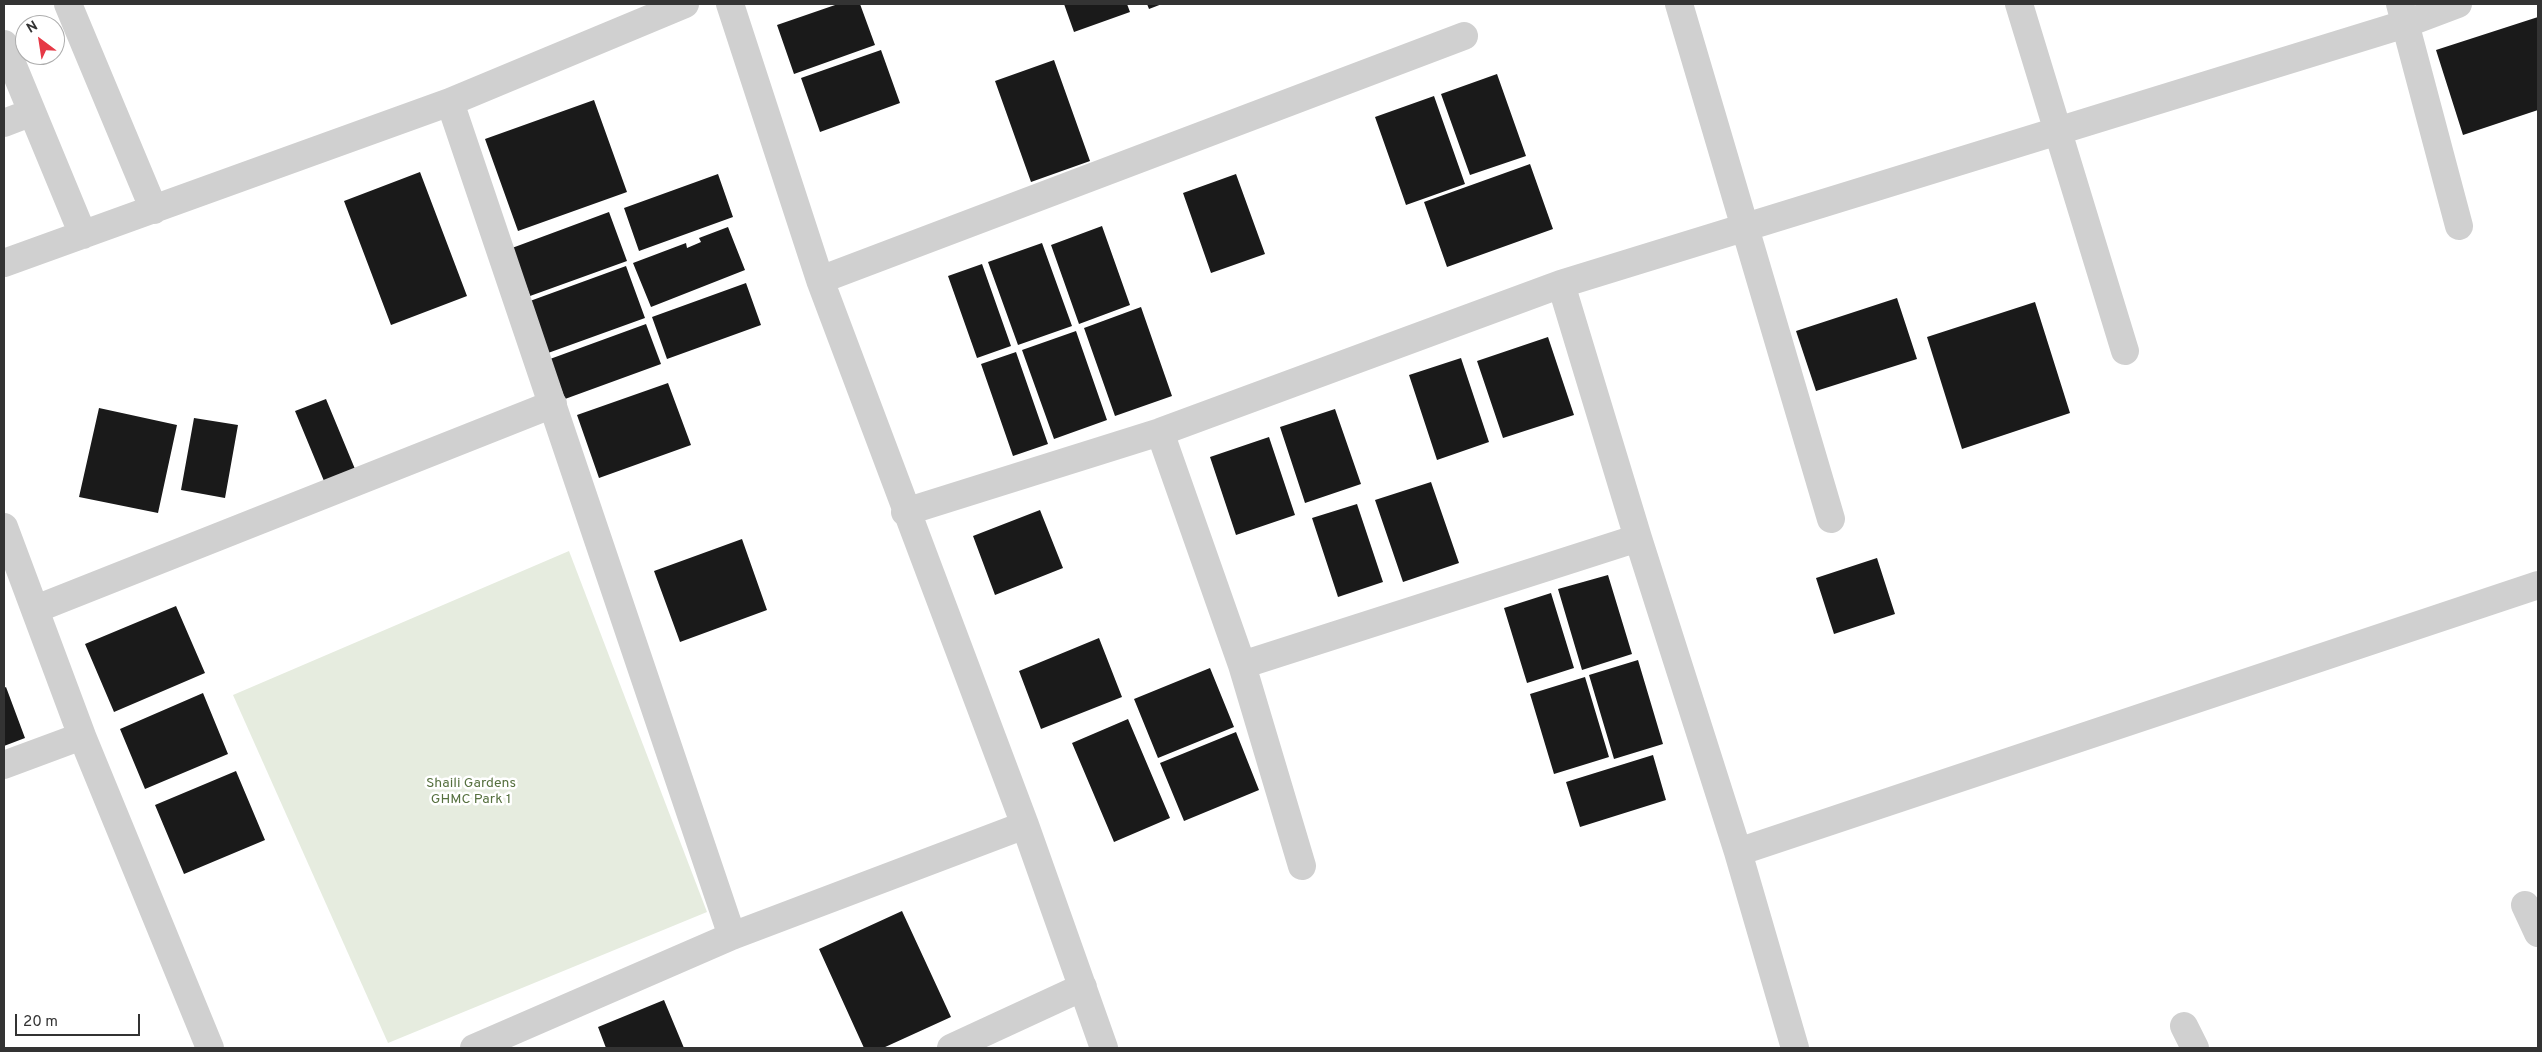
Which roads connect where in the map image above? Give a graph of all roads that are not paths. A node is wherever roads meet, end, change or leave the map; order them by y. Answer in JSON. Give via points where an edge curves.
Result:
{"nodes":[{"id":1,"x":68,"y":4,"type":"edge"},
{"id":2,"x":685,"y":4,"type":"edge"},
{"id":3,"x":730,"y":4,"type":"edge"},
{"id":4,"x":1679,"y":4,"type":"edge"},
{"id":5,"x":2019,"y":4,"type":"edge"},
{"id":6,"x":2458,"y":4,"type":"edge"},
{"id":7,"x":2402,"y":14,"type":"edge"},
{"id":8,"x":1464,"y":36,"type":"dead end"},
{"id":9,"x":4,"y":44,"type":"edge"},
{"id":10,"x":450,"y":102,"type":"junction"},
{"id":11,"x":30,"y":113,"type":"junction"},
{"id":12,"x":4,"y":123,"type":"edge"},
{"id":13,"x":2057,"y":132,"type":"junction"},
{"id":14,"x":154,"y":210,"type":"junction"},
{"id":15,"x":1746,"y":226,"type":"junction"},
{"id":16,"x":2459,"y":226,"type":"dead end"},
{"id":17,"x":83,"y":235,"type":"junction"},
{"id":18,"x":4,"y":263,"type":"edge"},
{"id":19,"x":820,"y":280,"type":"junction"},
{"id":20,"x":1561,"y":284,"type":"junction"},
{"id":21,"x":2125,"y":351,"type":"dead end"},
{"id":22,"x":553,"y":404,"type":"junction"},
{"id":23,"x":1160,"y":432,"type":"junction"},
{"id":24,"x":905,"y":512,"type":"junction"},
{"id":25,"x":1831,"y":519,"type":"dead end"},
{"id":26,"x":4,"y":527,"type":"edge"},
{"id":27,"x":1638,"y":538,"type":"junction"},
{"id":28,"x":2538,"y":585,"type":"edge"},
{"id":29,"x":36,"y":609,"type":"junction"},
{"id":30,"x":1242,"y":665,"type":"junction"},
{"id":31,"x":82,"y":736,"type":"junction"},
{"id":32,"x":4,"y":765,"type":"edge"},
{"id":33,"x":1025,"y":825,"type":"junction"},
{"id":34,"x":1738,"y":852,"type":"junction"},
{"id":35,"x":1302,"y":866,"type":"dead end"},
{"id":36,"x":2525,"y":905,"type":"dead end"},
{"id":37,"x":2538,"y":932,"type":"edge"},
{"id":38,"x":732,"y":936,"type":"junction"},
{"id":39,"x":1083,"y":987,"type":"junction"},
{"id":40,"x":210,"y":1048,"type":"edge"},
{"id":41,"x":474,"y":1048,"type":"edge"},
{"id":42,"x":951,"y":1048,"type":"edge"},
{"id":43,"x":1104,"y":1048,"type":"edge"},
{"id":44,"x":1795,"y":1048,"type":"edge"}],
"edges":[{"from":1,"to":14,"type":"street"},
{"from":2,"to":10,"type":"street"},
{"from":3,"to":19,"type":"street"},
{"from":4,"to":15,"type":"street"},
{"from":5,"to":13,"type":"street"},
{"from":6,"to":7,"type":"street"},
{"from":7,"to":13,"type":"street"},
{"from":7,"to":16,"type":"street"},
{"from":8,"to":19,"type":"street"},
{"from":9,"to":11,"type":"street"},
{"from":10,"to":14,"type":"street"},
{"from":10,"to":22,"type":"street"},
{"from":11,"to":12,"type":"street"},
{"from":11,"to":17,"type":"street"},
{"from":13,"to":15,"type":"street"},
{"from":13,"to":21,"type":"street"},
{"from":14,"to":17,"type":"street"},
{"from":15,"to":20,"type":"street"},
{"from":15,"to":25,"type":"street"},
{"from":17,"to":18,"type":"street"},
{"from":19,"to":24,"type":"street"},
{"from":20,"to":23,"type":"street"},
{"from":20,"to":27,"type":"street"},
{"from":22,"to":29,"type":"street"},
{"from":22,"to":38,"type":"street"},
{"from":23,"to":24,"type":"street"},
{"from":23,"to":30,"type":"street"},
{"from":24,"to":33,"type":"street"},
{"from":26,"to":29,"type":"street"},
{"from":27,"to":30,"type":"street"},
{"from":27,"to":34,"type":"street"},
{"from":28,"to":34,"type":"street"},
{"from":29,"to":31,"type":"street"},
{"from":30,"to":35,"type":"street"},
{"from":31,"to":32,"type":"street"},
{"from":31,"to":40,"type":"street"},
{"from":33,"to":38,"type":"street"},
{"from":33,"to":39,"type":"street"},
{"from":34,"to":44,"type":"street"},
{"from":36,"to":37,"type":"street"},
{"from":38,"to":41,"type":"street"},
{"from":39,"to":42,"type":"street"},
{"from":39,"to":43,"type":"street"}]}
